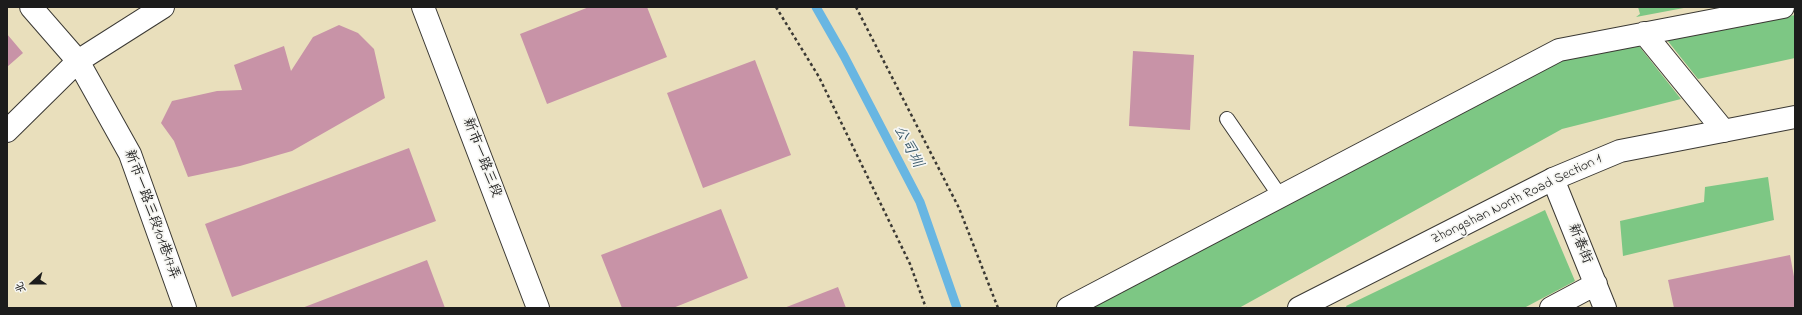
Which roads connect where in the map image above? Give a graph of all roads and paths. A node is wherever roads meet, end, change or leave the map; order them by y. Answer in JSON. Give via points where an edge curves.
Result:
{"nodes":[{"id":1,"x":31,"y":7,"type":"edge"},
{"id":2,"x":163,"y":7,"type":"edge"},
{"id":3,"x":423,"y":7,"type":"edge"},
{"id":4,"x":776,"y":7,"type":"edge"},
{"id":5,"x":856,"y":7,"type":"edge"},
{"id":6,"x":1783,"y":7,"type":"edge"},
{"id":7,"x":1644,"y":33,"type":"junction"},
{"id":8,"x":78,"y":61,"type":"junction"},
{"id":9,"x":1795,"y":117,"type":"edge"},
{"id":10,"x":1227,"y":119,"type":"dead end"},
{"id":11,"x":7,"y":131,"type":"edge"},
{"id":12,"x":1724,"y":131,"type":"junction"},
{"id":13,"x":1553,"y":179,"type":"junction"},
{"id":14,"x":1280,"y":196,"type":"junction"},
{"id":15,"x":1596,"y":284,"type":"junction"},
{"id":16,"x":1325,"y":302,"type":"edge"},
{"id":17,"x":185,"y":308,"type":"edge"},
{"id":18,"x":538,"y":308,"type":"edge"},
{"id":19,"x":926,"y":308,"type":"edge"},
{"id":20,"x":998,"y":308,"type":"edge"},
{"id":21,"x":1068,"y":308,"type":"edge"},
{"id":22,"x":1299,"y":308,"type":"edge"},
{"id":23,"x":1551,"y":308,"type":"edge"},
{"id":24,"x":1605,"y":308,"type":"edge"}],
"edges":[{"from":1,"to":8,"type":"street","name":"新市一路三段101巷17弄"},
{"from":2,"to":8,"type":"street"},
{"from":3,"to":18,"type":"street","name":"新市一路三段"},
{"from":4,"to":19,"type":"path","via":[[819,77],[910,264]]},
{"from":5,"to":20,"type":"path","via":[[960,208]]},
{"from":6,"to":7,"type":"street"},
{"from":7,"to":12,"type":"street"},
{"from":7,"to":14,"type":"street","via":[[1559,50]]},
{"from":8,"to":11,"type":"street"},
{"from":8,"to":17,"type":"street","name":"新市一路三段101巷17弄","via":[[130,154]]},
{"from":9,"to":12,"type":"street","name":"Zhongshan North Road Section 1"},
{"from":10,"to":14,"type":"lane"},
{"from":12,"to":13,"type":"street","name":"Zhongshan North Road Section 1","via":[[1620,151]]},
{"from":13,"to":15,"type":"street","name":"新春街"},
{"from":13,"to":16,"type":"street","name":"Zhongshan North Road Section 1"},
{"from":14,"to":21,"type":"street"},
{"from":15,"to":23,"type":"street"},
{"from":15,"to":24,"type":"street","name":"新春街"},
{"from":16,"to":22,"type":"street","name":"Zhongshan North Road Section 1"}]}
